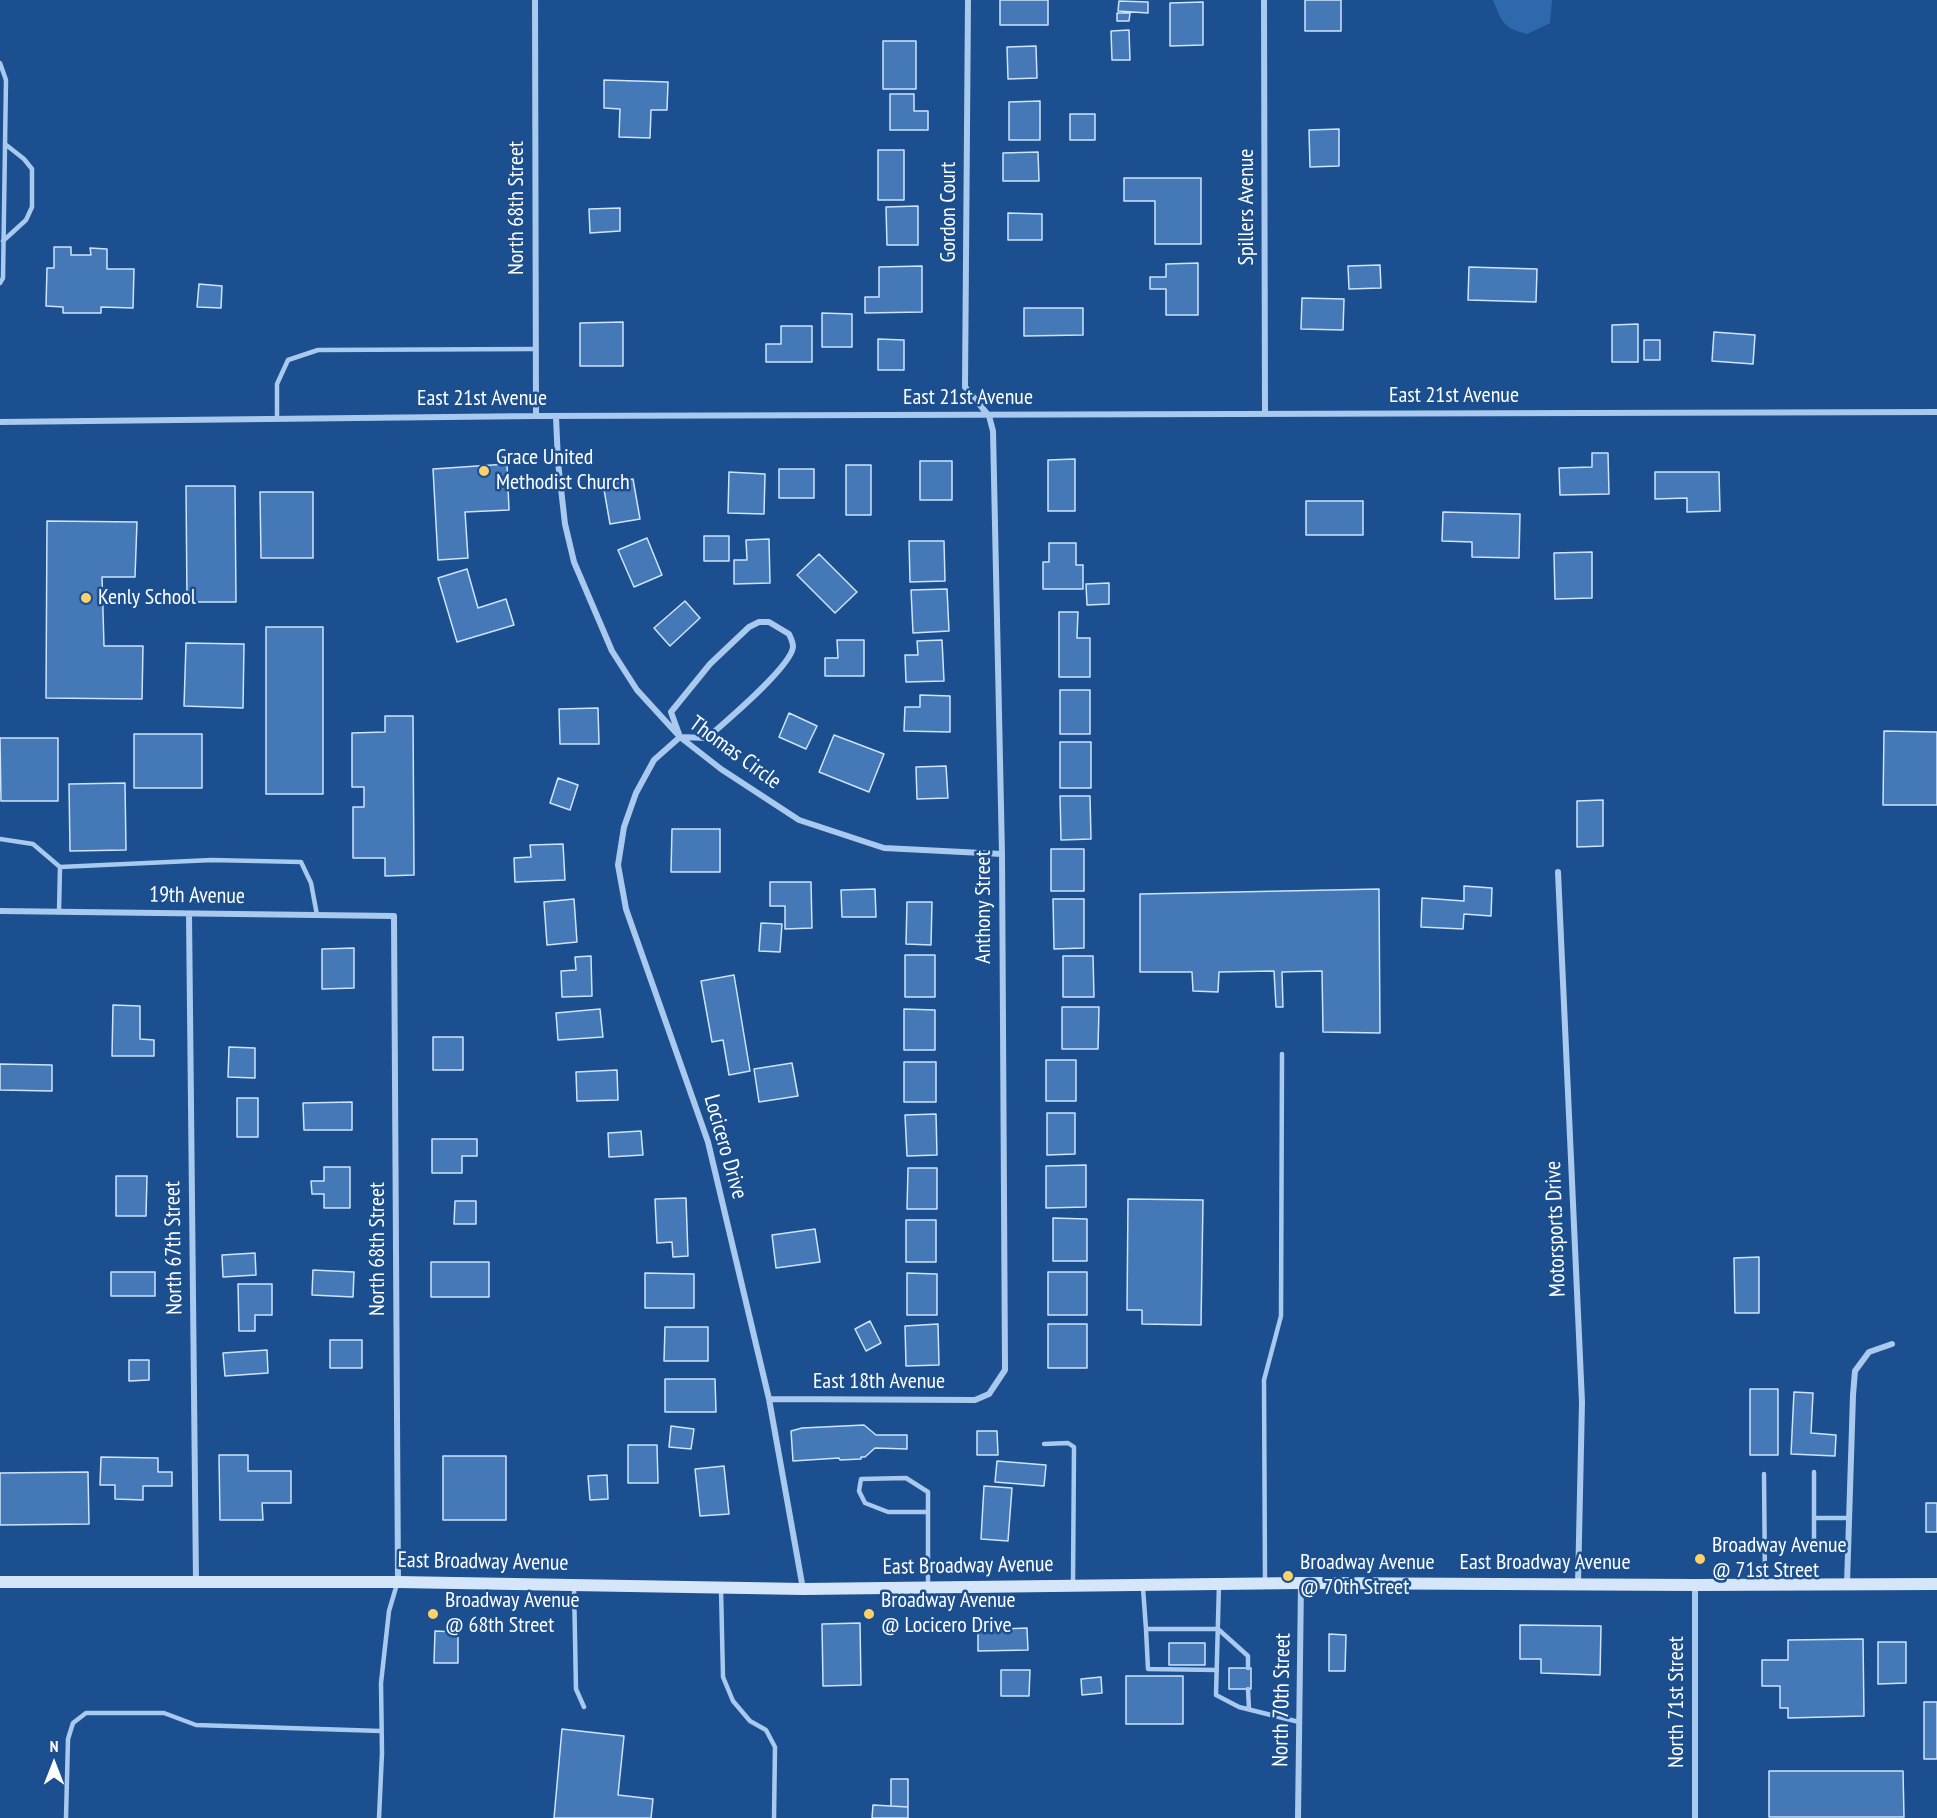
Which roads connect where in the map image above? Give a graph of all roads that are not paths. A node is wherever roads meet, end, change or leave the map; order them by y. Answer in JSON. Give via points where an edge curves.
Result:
{"nodes":[{"id":1,"x":534,"y":0,"type":"edge"},
{"id":2,"x":968,"y":0,"type":"edge"},
{"id":3,"x":1264,"y":0,"type":"edge"},
{"id":4,"x":0,"y":63,"type":"edge"},
{"id":5,"x":5,"y":144,"type":"junction"},
{"id":6,"x":3,"y":241,"type":"junction"},
{"id":7,"x":0,"y":283,"type":"edge"},
{"id":8,"x":536,"y":349,"type":"junction"},
{"id":9,"x":1937,"y":412,"type":"edge"},
{"id":10,"x":1265,"y":414,"type":"junction"},
{"id":11,"x":536,"y":416,"type":"junction"},
{"id":12,"x":989,"y":416,"type":"junction"},
{"id":13,"x":556,"y":417,"type":"junction"},
{"id":14,"x":277,"y":419,"type":"junction"},
{"id":15,"x":0,"y":422,"type":"edge"},
{"id":16,"x":680,"y":737,"type":"junction"},
{"id":17,"x":0,"y":839,"type":"edge"},
{"id":18,"x":1002,"y":854,"type":"junction"},
{"id":19,"x":60,"y":867,"type":"junction"},
{"id":20,"x":1558,"y":872,"type":"dead end"},
{"id":21,"x":0,"y":911,"type":"edge"},
{"id":22,"x":59,"y":912,"type":"junction"},
{"id":23,"x":189,"y":914,"type":"junction"},
{"id":24,"x":317,"y":915,"type":"junction"},
{"id":25,"x":394,"y":916,"type":"joint"},
{"id":26,"x":1281,"y":1054,"type":"dead end"},
{"id":27,"x":1892,"y":1344,"type":"dead end"},
{"id":28,"x":989,"y":1394,"type":"joint"},
{"id":29,"x":769,"y":1399,"type":"junction"},
{"id":30,"x":1044,"y":1444,"type":"dead end"},
{"id":31,"x":1814,"y":1472,"type":"dead end"},
{"id":32,"x":1764,"y":1474,"type":"dead end"},
{"id":33,"x":927,"y":1512,"type":"junction"},
{"id":34,"x":1814,"y":1518,"type":"junction"},
{"id":35,"x":1849,"y":1518,"type":"junction"},
{"id":36,"x":1814,"y":1550,"type":"dead end"},
{"id":37,"x":0,"y":1582,"type":"edge"},
{"id":38,"x":196,"y":1582,"type":"junction"},
{"id":39,"x":398,"y":1582,"type":"junction"},
{"id":40,"x":1301,"y":1583,"type":"junction"},
{"id":41,"x":574,"y":1584,"type":"junction"},
{"id":42,"x":1219,"y":1584,"type":"junction"},
{"id":43,"x":1265,"y":1584,"type":"junction"},
{"id":44,"x":1578,"y":1584,"type":"junction"},
{"id":45,"x":1937,"y":1584,"type":"edge"},
{"id":46,"x":1143,"y":1585,"type":"junction"},
{"id":47,"x":1695,"y":1585,"type":"junction"},
{"id":48,"x":1765,"y":1585,"type":"junction"},
{"id":49,"x":1847,"y":1585,"type":"junction"},
{"id":50,"x":1074,"y":1586,"type":"junction"},
{"id":51,"x":721,"y":1587,"type":"junction"},
{"id":52,"x":928,"y":1587,"type":"junction"},
{"id":53,"x":803,"y":1589,"type":"junction"},
{"id":54,"x":1146,"y":1629,"type":"junction"},
{"id":55,"x":1218,"y":1629,"type":"junction"},
{"id":56,"x":1248,"y":1668,"type":"dead end"},
{"id":57,"x":1217,"y":1670,"type":"junction"},
{"id":58,"x":1248,"y":1689,"type":"dead end"},
{"id":59,"x":584,"y":1707,"type":"dead end"},
{"id":60,"x":1249,"y":1709,"type":"junction"},
{"id":61,"x":1299,"y":1722,"type":"junction"},
{"id":62,"x":381,"y":1731,"type":"junction"},
{"id":63,"x":66,"y":1818,"type":"edge"},
{"id":64,"x":379,"y":1818,"type":"edge"},
{"id":65,"x":774,"y":1818,"type":"edge"},
{"id":66,"x":1298,"y":1818,"type":"edge"},
{"id":67,"x":1695,"y":1818,"type":"edge"}],
"edges":[{"from":1,"to":8,"type":"street","name":"North 68th Street"},
{"from":2,"to":12,"type":"street","name":"Gordon Court","via":[[965,387]]},
{"from":3,"to":10,"type":"street","name":"Spillers Avenue"},
{"from":4,"to":5,"type":"lane","via":[[6,81]]},
{"from":5,"to":6,"type":"lane"},
{"from":5,"to":6,"type":"lane","via":[[32,169],[32,207],[26,220]]},
{"from":6,"to":7,"type":"lane"},
{"from":8,"to":11,"type":"street","name":"North 68th Street"},
{"from":8,"to":14,"type":"lane","via":[[318,350],[288,360],[277,384]]},
{"from":9,"to":10,"type":"street","name":"East 21st Avenue"},
{"from":10,"to":12,"type":"street","name":"East 21st Avenue"},
{"from":11,"to":13,"type":"street","name":"East 21st Avenue"},
{"from":11,"to":14,"type":"street","name":"East 21st Avenue"},
{"from":12,"to":13,"type":"street","name":"East 21st Avenue"},
{"from":12,"to":18,"type":"street","name":"Anthony Street","via":[[993,431]]},
{"from":13,"to":16,"type":"street","name":"Thomas Circle","via":[[565,524],[574,562],[612,651],[638,690]]},
{"from":14,"to":15,"type":"street","name":"East 21st Avenue"},
{"from":16,"to":16,"type":"street","via":[[707,738],[754,695],[787,660],[793,648],[789,634],[769,622],[749,627],[710,664],[670,712]]},
{"from":16,"to":18,"type":"street","name":"Thomas Circle","via":[[799,820],[884,848]]},
{"from":16,"to":29,"type":"street","name":"Locicero Drive","via":[[654,760],[636,793],[624,827],[618,865],[626,909],[708,1142]]},
{"from":17,"to":19,"type":"lane","via":[[33,844]]},
{"from":18,"to":28,"type":"street","name":"Anthony Street","via":[[1005,1370]]},
{"from":19,"to":22,"type":"lane"},
{"from":19,"to":24,"type":"lane","via":[[212,860],[301,862],[311,883]]},
{"from":20,"to":44,"type":"street","name":"Motorsports Drive","via":[[1582,1402]]},
{"from":21,"to":22,"type":"street","name":"19th Avenue"},
{"from":22,"to":23,"type":"street","name":"19th Avenue"},
{"from":23,"to":24,"type":"street","name":"19th Avenue"},
{"from":23,"to":38,"type":"street","name":"North 67th Street"},
{"from":24,"to":25,"type":"street","name":"19th Avenue"},
{"from":25,"to":39,"type":"street","name":"North 68th Street"},
{"from":26,"to":43,"type":"lane","via":[[1281,1316],[1264,1380]]},
{"from":27,"to":35,"type":"street","via":[[1869,1352],[1856,1371]]},
{"from":28,"to":29,"type":"street","name":"East 18th Avenue","via":[[975,1400]]},
{"from":29,"to":53,"type":"street","name":"Locicero Drive"},
{"from":30,"to":50,"type":"lane","via":[[1068,1443],[1074,1447]]},
{"from":31,"to":34,"type":"lane"},
{"from":32,"to":48,"type":"lane"},
{"from":33,"to":33,"type":"lane","via":[[928,1492],[906,1478],[861,1479],[860,1491],[866,1503],[888,1512]]},
{"from":33,"to":52,"type":"lane"},
{"from":34,"to":35,"type":"lane"},
{"from":34,"to":36,"type":"lane"},
{"from":35,"to":49,"type":"street"},
{"from":37,"to":38,"type":"main road","name":"East Broadway Avenue"},
{"from":38,"to":39,"type":"main road","name":"East Broadway Avenue"},
{"from":39,"to":41,"type":"main road","name":"East Broadway Avenue"},
{"from":39,"to":62,"type":"lane","via":[[383,1652]]},
{"from":40,"to":43,"type":"main road","name":"East Broadway Avenue"},
{"from":40,"to":44,"type":"main road","name":"East Broadway Avenue"},
{"from":40,"to":61,"type":"street","name":"North 70th Street"},
{"from":41,"to":51,"type":"main road","name":"East Broadway Avenue"},
{"from":41,"to":59,"type":"lane","via":[[576,1689]]},
{"from":42,"to":43,"type":"main road","name":"East Broadway Avenue"},
{"from":42,"to":46,"type":"main road","name":"East Broadway Avenue"},
{"from":42,"to":55,"type":"lane"},
{"from":44,"to":47,"type":"main road","name":"East Broadway Avenue"},
{"from":45,"to":49,"type":"main road","name":"East Broadway Avenue"},
{"from":46,"to":50,"type":"main road","name":"East Broadway Avenue"},
{"from":46,"to":54,"type":"lane"},
{"from":47,"to":48,"type":"main road","name":"East Broadway Avenue"},
{"from":47,"to":67,"type":"street","name":"North 71st Street"},
{"from":48,"to":49,"type":"main road","name":"East Broadway Avenue"},
{"from":50,"to":52,"type":"main road","name":"East Broadway Avenue"},
{"from":51,"to":53,"type":"main road","name":"East Broadway Avenue"},
{"from":51,"to":65,"type":"lane","via":[[723,1677],[733,1701],[750,1721],[766,1730],[775,1747]]},
{"from":52,"to":53,"type":"main road","name":"East Broadway Avenue"},
{"from":54,"to":55,"type":"lane"},
{"from":54,"to":57,"type":"lane","via":[[1148,1669]]},
{"from":55,"to":56,"type":"lane","via":[[1248,1656]]},
{"from":55,"to":57,"type":"lane"},
{"from":57,"to":60,"type":"lane","via":[[1216,1695]]},
{"from":58,"to":60,"type":"lane"},
{"from":60,"to":61,"type":"lane"},
{"from":61,"to":66,"type":"street","name":"North 70th Street"},
{"from":62,"to":63,"type":"lane","via":[[196,1725],[164,1713],[86,1713],[73,1723],[68,1739]]},
{"from":62,"to":64,"type":"lane"}]}
